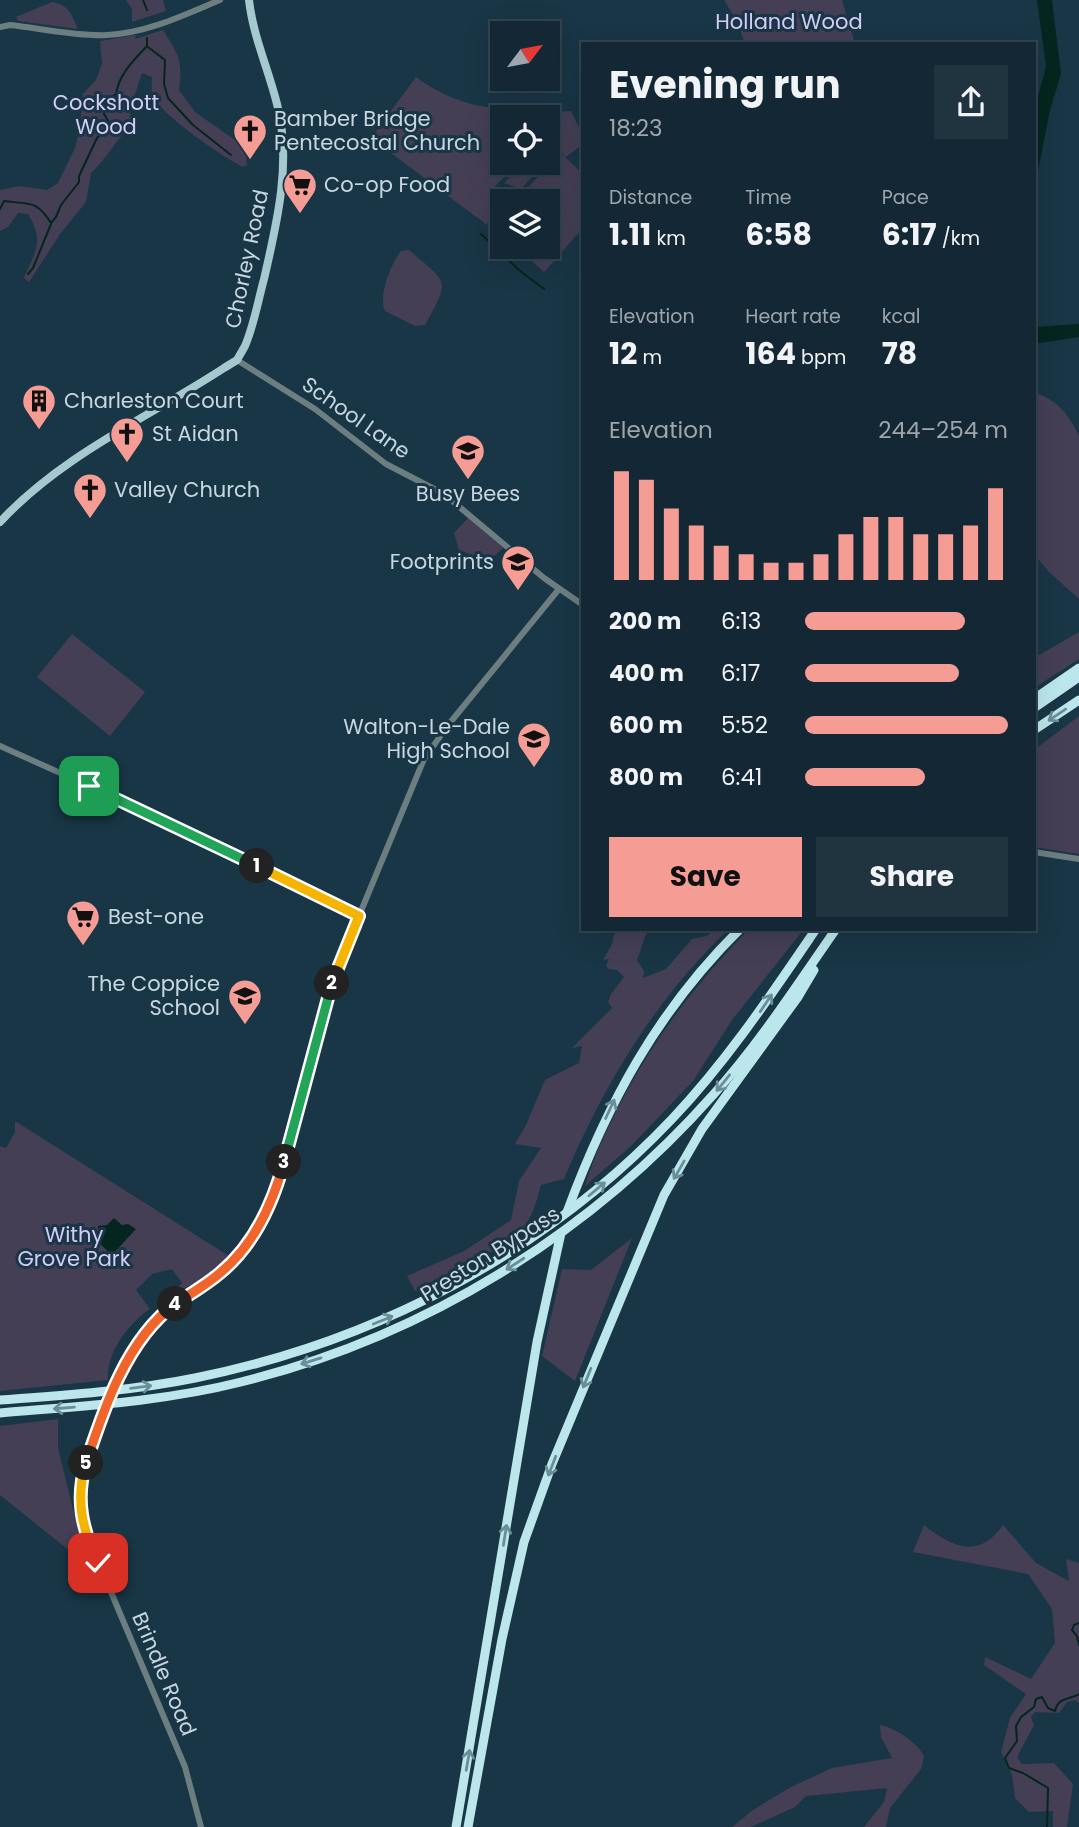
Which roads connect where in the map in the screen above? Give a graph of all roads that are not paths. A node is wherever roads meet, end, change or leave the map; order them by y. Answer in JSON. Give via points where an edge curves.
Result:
{"nodes":[{"id":1,"x":220,"y":0,"type":"edge"},
{"id":2,"x":249,"y":0,"type":"edge"},
{"id":3,"x":0,"y":27,"type":"edge"},
{"id":4,"x":237,"y":359,"type":"junction"},
{"id":5,"x":0,"y":522,"type":"edge"},
{"id":6,"x":559,"y":589,"type":"junction"},
{"id":7,"x":581,"y":604,"type":"edge"},
{"id":8,"x":1079,"y":668,"type":"edge"},
{"id":9,"x":1079,"y":677,"type":"edge"},
{"id":10,"x":1036,"y":698,"type":"edge"},
{"id":11,"x":1079,"y":700,"type":"edge"},
{"id":12,"x":1036,"y":707,"type":"edge"},
{"id":13,"x":1036,"y":729,"type":"edge"},
{"id":14,"x":0,"y":746,"type":"edge"},
{"id":15,"x":1036,"y":852,"type":"edge"},
{"id":16,"x":1079,"y":859,"type":"edge"},
{"id":17,"x":359,"y":916,"type":"junction"},
{"id":18,"x":738,"y":931,"type":"edge"},
{"id":19,"x":815,"y":931,"type":"edge"},
{"id":20,"x":836,"y":931,"type":"edge"},
{"id":21,"x":836,"y":931,"type":"edge"},
{"id":22,"x":0,"y":1401,"type":"edge"},
{"id":23,"x":0,"y":1413,"type":"edge"},
{"id":24,"x":201,"y":1827,"type":"edge"},
{"id":25,"x":456,"y":1827,"type":"edge"},
{"id":26,"x":468,"y":1827,"type":"edge"}],
"edges":[{"from":1,"to":3,"type":"street","via":[[131,33],[104,36]]},
{"from":2,"to":4,"type":"main road","name":"Chorley Road","via":[[259,51],[277,104],[282,180],[260,295],[250,334]]},
{"from":4,"to":5,"type":"main road","via":[[55,472]]},
{"from":4,"to":6,"type":"street","name":"School Lane","via":[[315,409],[386,464],[444,494]]},
{"from":6,"to":7,"type":"street","name":"School Lane"},
{"from":6,"to":17,"type":"street","name":"Brindle Road","via":[[424,759]]},
{"from":8,"to":10,"type":"highway"},
{"from":9,"to":12,"type":"highway"},
{"from":11,"to":13,"type":"highway","one_way":true},
{"from":14,"to":17,"type":"street"},
{"from":15,"to":16,"type":"street"},
{"from":17,"to":24,"type":"street","name":"Brindle Road","via":[[327,998],[281,1172],[252,1237],[219,1275],[177,1302],[138,1340],[95,1436],[81,1482],[80,1511],[86,1533],[185,1767]]},
{"from":25,"to":18,"type":"highway","one_way":true,"via":[[528,1391],[564,1218],[622,1085],[662,1019]]},
{"from":22,"to":19,"type":"highway","name":"Preston Bypass","one_way":true,"via":[[158,1384],[238,1369],[308,1349],[391,1317],[481,1270],[569,1213],[672,1119],[742,1038]]},
{"from":20,"to":23,"type":"highway","name":"Preston Bypass","one_way":true,"via":[[716,1093],[666,1145],[590,1212],[472,1291],[354,1346],[242,1382],[121,1403]]},
{"from":21,"to":26,"type":"highway","one_way":true,"via":[[798,997],[702,1129],[664,1195],[613,1314],[524,1542]]}]}
